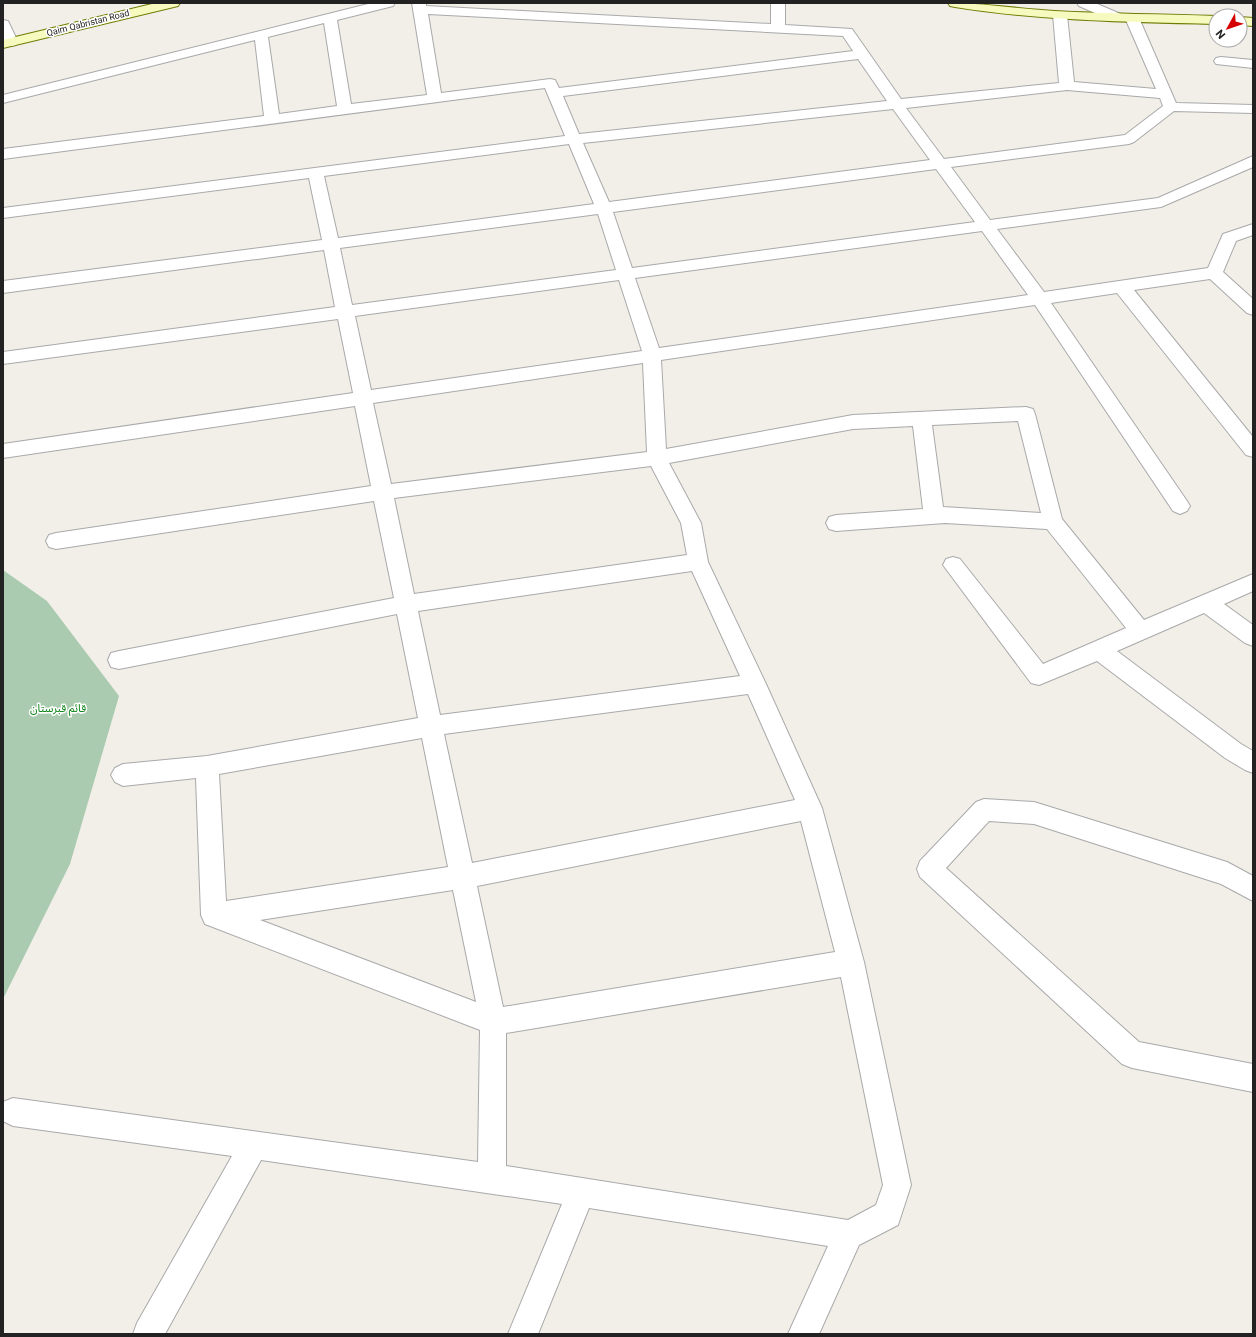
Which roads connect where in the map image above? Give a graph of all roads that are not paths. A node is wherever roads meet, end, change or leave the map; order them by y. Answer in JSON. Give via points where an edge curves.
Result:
{"nodes":[{"id":1,"x":173,"y":3,"type":"edge"},
{"id":2,"x":388,"y":3,"type":"edge"},
{"id":3,"x":778,"y":3,"type":"edge"},
{"id":4,"x":955,"y":3,"type":"edge"},
{"id":5,"x":1084,"y":3,"type":"edge"},
{"id":6,"x":419,"y":7,"type":"edge"},
{"id":7,"x":1060,"y":15,"type":"junction"},
{"id":8,"x":330,"y":18,"type":"junction"},
{"id":9,"x":1125,"y":18,"type":"junction"},
{"id":10,"x":1208,"y":20,"type":"edge"},
{"id":11,"x":3,"y":24,"type":"edge"},
{"id":12,"x":778,"y":28,"type":"junction"},
{"id":13,"x":261,"y":35,"type":"junction"},
{"id":14,"x":7,"y":43,"type":"edge"},
{"id":15,"x":862,"y":54,"type":"junction"},
{"id":16,"x":1221,"y":61,"type":"dead end"},
{"id":17,"x":1253,"y":64,"type":"edge"},
{"id":18,"x":1067,"y":86,"type":"junction"},
{"id":19,"x":555,"y":93,"type":"junction"},
{"id":20,"x":435,"y":98,"type":"junction"},
{"id":21,"x":3,"y":99,"type":"edge"},
{"id":22,"x":1168,"y":101,"type":"junction"},
{"id":23,"x":898,"y":104,"type":"junction"},
{"id":24,"x":1253,"y":109,"type":"edge"},
{"id":25,"x":344,"y":110,"type":"junction"},
{"id":26,"x":272,"y":119,"type":"junction"},
{"id":27,"x":574,"y":139,"type":"junction"},
{"id":28,"x":3,"y":154,"type":"edge"},
{"id":29,"x":1253,"y":161,"type":"edge"},
{"id":30,"x":940,"y":164,"type":"junction"},
{"id":31,"x":316,"y":172,"type":"junction"},
{"id":32,"x":604,"y":208,"type":"junction"},
{"id":33,"x":3,"y":213,"type":"edge"},
{"id":34,"x":986,"y":225,"type":"junction"},
{"id":35,"x":1253,"y":229,"type":"edge"},
{"id":36,"x":331,"y":244,"type":"junction"},
{"id":37,"x":1214,"y":273,"type":"junction"},
{"id":38,"x":626,"y":274,"type":"junction"},
{"id":39,"x":3,"y":287,"type":"edge"},
{"id":40,"x":1122,"y":287,"type":"junction"},
{"id":41,"x":1040,"y":299,"type":"junction"},
{"id":42,"x":1253,"y":309,"type":"edge"},
{"id":43,"x":345,"y":312,"type":"junction"},
{"id":44,"x":652,"y":355,"type":"junction"},
{"id":45,"x":3,"y":358,"type":"edge"},
{"id":46,"x":364,"y":398,"type":"junction"},
{"id":47,"x":922,"y":418,"type":"junction"},
{"id":48,"x":1253,"y":450,"type":"edge"},
{"id":49,"x":3,"y":451,"type":"edge"},
{"id":50,"x":657,"y":458,"type":"junction"},
{"id":51,"x":383,"y":492,"type":"junction"},
{"id":52,"x":1180,"y":506,"type":"dead end"},
{"id":53,"x":934,"y":516,"type":"junction"},
{"id":54,"x":1053,"y":522,"type":"junction"},
{"id":55,"x":836,"y":523,"type":"dead end"},
{"id":56,"x":56,"y":541,"type":"dead end"},
{"id":57,"x":698,"y":562,"type":"junction"},
{"id":58,"x":953,"y":565,"type":"dead end"},
{"id":59,"x":1253,"y":582,"type":"edge"},
{"id":60,"x":1206,"y":603,"type":"junction"},
{"id":61,"x":406,"y":604,"type":"junction"},
{"id":62,"x":1141,"y":632,"type":"junction"},
{"id":63,"x":1253,"y":637,"type":"edge"},
{"id":64,"x":1099,"y":650,"type":"junction"},
{"id":65,"x":119,"y":660,"type":"dead end"},
{"id":66,"x":755,"y":684,"type":"junction"},
{"id":67,"x":432,"y":726,"type":"junction"},
{"id":68,"x":1253,"y":762,"type":"edge"},
{"id":69,"x":207,"y":766,"type":"junction"},
{"id":70,"x":123,"y":775,"type":"dead end"},
{"id":71,"x":810,"y":808,"type":"junction"},
{"id":72,"x":463,"y":877,"type":"junction"},
{"id":73,"x":1253,"y":888,"type":"edge"},
{"id":74,"x":214,"y":915,"type":"junction"},
{"id":75,"x":850,"y":962,"type":"junction"},
{"id":76,"x":493,"y":1022,"type":"junction"},
{"id":77,"x":1253,"y":1078,"type":"edge"},
{"id":78,"x":13,"y":1112,"type":"dead end"},
{"id":79,"x":254,"y":1145,"type":"junction"},
{"id":80,"x":492,"y":1178,"type":"junction"},
{"id":81,"x":581,"y":1192,"type":"junction"},
{"id":82,"x":849,"y":1235,"type":"junction"},
{"id":83,"x":148,"y":1334,"type":"edge"},
{"id":84,"x":523,"y":1334,"type":"edge"},
{"id":85,"x":804,"y":1334,"type":"edge"}],
"edges":[{"from":1,"to":14,"type":"street","name":"Qaim Qabristan Road"},
{"from":2,"to":8,"type":"street"},
{"from":3,"to":12,"type":"street"},
{"from":4,"to":7,"type":"street","via":[[990,10]]},
{"from":5,"to":9,"type":"street"},
{"from":6,"to":12,"type":"street"},
{"from":6,"to":20,"type":"street"},
{"from":7,"to":9,"type":"street"},
{"from":7,"to":18,"type":"street"},
{"from":8,"to":13,"type":"street"},
{"from":8,"to":25,"type":"street"},
{"from":9,"to":10,"type":"street"},
{"from":9,"to":22,"type":"street"},
{"from":11,"to":14,"type":"street"},
{"from":12,"to":15,"type":"street","via":[[847,32]]},
{"from":13,"to":21,"type":"street"},
{"from":13,"to":26,"type":"street"},
{"from":15,"to":19,"type":"street"},
{"from":15,"to":23,"type":"street"},
{"from":16,"to":17,"type":"street"},
{"from":18,"to":22,"type":"street"},
{"from":18,"to":23,"type":"street"},
{"from":19,"to":20,"type":"street","via":[[550,83]]},
{"from":19,"to":27,"type":"street"},
{"from":20,"to":25,"type":"street"},
{"from":22,"to":24,"type":"street"},
{"from":22,"to":30,"type":"street","via":[[1128,138]]},
{"from":23,"to":27,"type":"street"},
{"from":23,"to":30,"type":"street"},
{"from":25,"to":26,"type":"street"},
{"from":26,"to":28,"type":"street"},
{"from":27,"to":31,"type":"street"},
{"from":27,"to":32,"type":"street"},
{"from":29,"to":34,"type":"street","via":[[1162,202]]},
{"from":30,"to":32,"type":"street"},
{"from":30,"to":34,"type":"street"},
{"from":31,"to":33,"type":"street"},
{"from":31,"to":36,"type":"street"},
{"from":32,"to":36,"type":"street"},
{"from":32,"to":38,"type":"street"},
{"from":34,"to":38,"type":"street"},
{"from":34,"to":41,"type":"street"},
{"from":35,"to":37,"type":"street","via":[[1229,238]]},
{"from":36,"to":39,"type":"street"},
{"from":36,"to":43,"type":"street"},
{"from":37,"to":40,"type":"street"},
{"from":37,"to":42,"type":"street"},
{"from":38,"to":43,"type":"street"},
{"from":38,"to":44,"type":"street"},
{"from":40,"to":41,"type":"street"},
{"from":40,"to":48,"type":"street"},
{"from":41,"to":44,"type":"street"},
{"from":41,"to":52,"type":"street"},
{"from":43,"to":45,"type":"street"},
{"from":43,"to":46,"type":"street"},
{"from":44,"to":46,"type":"street"},
{"from":44,"to":50,"type":"street"},
{"from":46,"to":49,"type":"street"},
{"from":46,"to":51,"type":"street"},
{"from":47,"to":50,"type":"street","via":[[853,422]]},
{"from":47,"to":53,"type":"street"},
{"from":47,"to":54,"type":"street","via":[[1026,414]]},
{"from":50,"to":51,"type":"street"},
{"from":50,"to":57,"type":"street","via":[[691,523]]},
{"from":51,"to":56,"type":"street"},
{"from":51,"to":61,"type":"street"},
{"from":53,"to":54,"type":"street"},
{"from":53,"to":55,"type":"street"},
{"from":54,"to":62,"type":"street"},
{"from":57,"to":61,"type":"street"},
{"from":57,"to":66,"type":"street"},
{"from":58,"to":64,"type":"street","via":[[1039,676]]},
{"from":59,"to":60,"type":"street"},
{"from":60,"to":62,"type":"street"},
{"from":60,"to":63,"type":"street"},
{"from":61,"to":65,"type":"street"},
{"from":61,"to":67,"type":"street"},
{"from":62,"to":64,"type":"street"},
{"from":64,"to":68,"type":"street","via":[[1233,751]]},
{"from":66,"to":67,"type":"street"},
{"from":66,"to":71,"type":"street"},
{"from":67,"to":69,"type":"street"},
{"from":67,"to":72,"type":"street"},
{"from":69,"to":70,"type":"street"},
{"from":69,"to":74,"type":"street"},
{"from":71,"to":72,"type":"street"},
{"from":71,"to":75,"type":"street"},
{"from":72,"to":74,"type":"street"},
{"from":72,"to":76,"type":"street"},
{"from":73,"to":77,"type":"street","via":[[1227,874],[1027,812],[984,810],[929,869],[1132,1054]]},
{"from":74,"to":76,"type":"street"},
{"from":75,"to":76,"type":"street"},
{"from":75,"to":82,"type":"street","via":[[897,1185],[888,1215]]},
{"from":76,"to":80,"type":"street"},
{"from":78,"to":79,"type":"street"},
{"from":79,"to":80,"type":"street"},
{"from":79,"to":83,"type":"street"},
{"from":80,"to":81,"type":"street"},
{"from":81,"to":82,"type":"street"},
{"from":81,"to":84,"type":"street"},
{"from":82,"to":85,"type":"street"}]}
